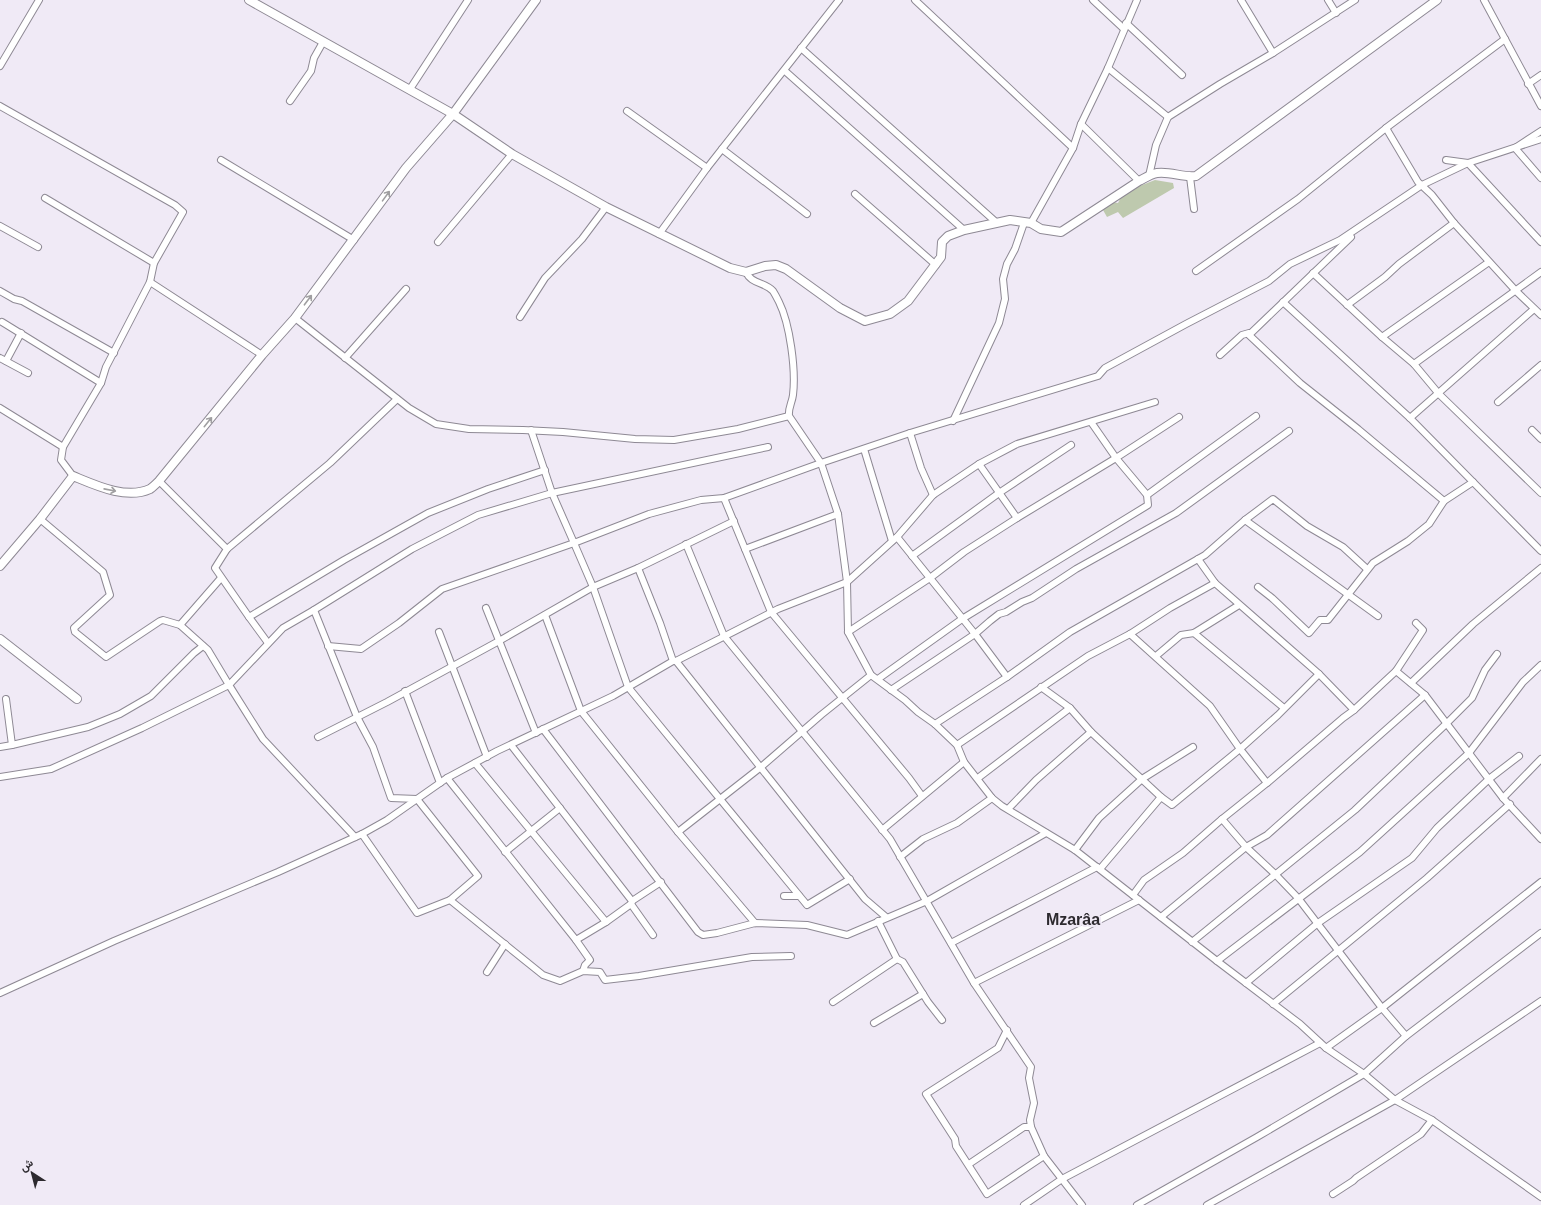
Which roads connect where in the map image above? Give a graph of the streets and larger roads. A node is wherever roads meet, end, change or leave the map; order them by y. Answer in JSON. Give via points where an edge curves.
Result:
{"nodes":[{"id":1,"x":39,"y":0,"type":"edge"},
{"id":2,"x":250,"y":0,"type":"edge"},
{"id":3,"x":468,"y":0,"type":"edge"},
{"id":4,"x":536,"y":0,"type":"edge"},
{"id":5,"x":839,"y":0,"type":"edge"},
{"id":6,"x":915,"y":0,"type":"edge"},
{"id":7,"x":1093,"y":0,"type":"edge"},
{"id":8,"x":1137,"y":0,"type":"edge"},
{"id":9,"x":1240,"y":0,"type":"edge"},
{"id":10,"x":1328,"y":0,"type":"edge"},
{"id":11,"x":1355,"y":0,"type":"edge"},
{"id":12,"x":1437,"y":0,"type":"edge"},
{"id":13,"x":1484,"y":0,"type":"edge"},
{"id":14,"x":1336,"y":13,"type":"junction"},
{"id":15,"x":1125,"y":26,"type":"junction"},
{"id":16,"x":1505,"y":39,"type":"junction"},
{"id":17,"x":323,"y":42,"type":"junction"},
{"id":18,"x":801,"y":48,"type":"junction"},
{"id":19,"x":1273,"y":53,"type":"junction"},
{"id":20,"x":0,"y":66,"type":"edge"},
{"id":21,"x":1108,"y":68,"type":"junction"},
{"id":22,"x":785,"y":71,"type":"junction"},
{"id":23,"x":1541,"y":75,"type":"edge"},
{"id":24,"x":1182,"y":76,"type":"dead end"},
{"id":25,"x":1528,"y":84,"type":"junction"},
{"id":26,"x":410,"y":89,"type":"junction"},
{"id":27,"x":290,"y":101,"type":"dead end"},
{"id":28,"x":0,"y":106,"type":"edge"},
{"id":29,"x":1541,"y":106,"type":"edge"},
{"id":30,"x":627,"y":111,"type":"dead end"},
{"id":31,"x":453,"y":114,"type":"junction"},
{"id":32,"x":1168,"y":117,"type":"junction"},
{"id":33,"x":1081,"y":124,"type":"junction"},
{"id":34,"x":1386,"y":128,"type":"junction"},
{"id":35,"x":1541,"y":131,"type":"edge"},
{"id":36,"x":1541,"y":139,"type":"edge"},
{"id":37,"x":1073,"y":148,"type":"junction"},
{"id":38,"x":1515,"y":148,"type":"junction"},
{"id":39,"x":722,"y":149,"type":"junction"},
{"id":40,"x":512,"y":154,"type":"junction"},
{"id":41,"x":221,"y":160,"type":"dead end"},
{"id":42,"x":1446,"y":160,"type":"dead end"},
{"id":43,"x":1468,"y":163,"type":"junction"},
{"id":44,"x":707,"y":168,"type":"junction"},
{"id":45,"x":1149,"y":176,"type":"junction"},
{"id":46,"x":1190,"y":177,"type":"junction"},
{"id":47,"x":1541,"y":178,"type":"edge"},
{"id":48,"x":1139,"y":181,"type":"junction"},
{"id":49,"x":1422,"y":185,"type":"junction"},
{"id":50,"x":855,"y":194,"type":"dead end"},
{"id":51,"x":45,"y":198,"type":"dead end"},
{"id":52,"x":606,"y":207,"type":"junction"},
{"id":53,"x":1194,"y":209,"type":"dead end"},
{"id":54,"x":807,"y":214,"type":"dead end"},
{"id":55,"x":997,"y":223,"type":"junction"},
{"id":56,"x":1028,"y":223,"type":"junction"},
{"id":57,"x":1454,"y":223,"type":"junction"},
{"id":58,"x":0,"y":226,"type":"edge"},
{"id":59,"x":1361,"y":227,"type":"junction"},
{"id":60,"x":964,"y":230,"type":"junction"},
{"id":61,"x":659,"y":234,"type":"junction"},
{"id":62,"x":354,"y":240,"type":"junction"},
{"id":63,"x":438,"y":242,"type":"dead end"},
{"id":64,"x":1541,"y":242,"type":"edge"},
{"id":65,"x":38,"y":247,"type":"dead end"},
{"id":66,"x":1489,"y":262,"type":"junction"},
{"id":67,"x":154,"y":263,"type":"junction"},
{"id":68,"x":936,"y":265,"type":"junction"},
{"id":69,"x":1196,"y":271,"type":"dead end"},
{"id":70,"x":746,"y":272,"type":"junction"},
{"id":71,"x":1541,"y":272,"type":"edge"},
{"id":72,"x":1313,"y":273,"type":"junction"},
{"id":73,"x":150,"y":282,"type":"junction"},
{"id":74,"x":406,"y":289,"type":"dead end"},
{"id":75,"x":0,"y":291,"type":"edge"},
{"id":76,"x":1516,"y":291,"type":"junction"},
{"id":77,"x":1283,"y":302,"type":"junction"},
{"id":78,"x":1347,"y":305,"type":"junction"},
{"id":79,"x":1534,"y":309,"type":"junction"},
{"id":80,"x":1541,"y":315,"type":"edge"},
{"id":81,"x":520,"y":317,"type":"dead end"},
{"id":82,"x":294,"y":318,"type":"junction"},
{"id":83,"x":2,"y":322,"type":"dead end"},
{"id":84,"x":21,"y":333,"type":"junction"},
{"id":85,"x":1249,"y":333,"type":"junction"},
{"id":86,"x":1382,"y":337,"type":"junction"},
{"id":87,"x":114,"y":353,"type":"junction"},
{"id":88,"x":262,"y":355,"type":"junction"},
{"id":89,"x":1220,"y":355,"type":"dead end"},
{"id":90,"x":346,"y":358,"type":"junction"},
{"id":91,"x":3,"y":359,"type":"edge"},
{"id":92,"x":1414,"y":364,"type":"junction"},
{"id":93,"x":1541,"y":365,"type":"edge"},
{"id":94,"x":28,"y":373,"type":"dead end"},
{"id":95,"x":100,"y":383,"type":"junction"},
{"id":96,"x":1439,"y":394,"type":"junction"},
{"id":97,"x":397,"y":398,"type":"junction"},
{"id":98,"x":1156,"y":402,"type":"dead end"},
{"id":99,"x":1498,"y":402,"type":"dead end"},
{"id":100,"x":0,"y":408,"type":"edge"},
{"id":101,"x":789,"y":416,"type":"junction"},
{"id":102,"x":1256,"y":416,"type":"dead end"},
{"id":103,"x":1179,"y":417,"type":"dead end"},
{"id":104,"x":1410,"y":418,"type":"junction"},
{"id":105,"x":953,"y":421,"type":"junction"},
{"id":106,"x":1091,"y":422,"type":"junction"},
{"id":107,"x":531,"y":430,"type":"junction"},
{"id":108,"x":1532,"y":430,"type":"dead end"},
{"id":109,"x":1289,"y":431,"type":"dead end"},
{"id":110,"x":910,"y":433,"type":"junction"},
{"id":111,"x":1541,"y":440,"type":"edge"},
{"id":112,"x":1071,"y":445,"type":"dead end"},
{"id":113,"x":63,"y":447,"type":"junction"},
{"id":114,"x":768,"y":447,"type":"dead end"},
{"id":115,"x":864,"y":449,"type":"junction"},
{"id":116,"x":1116,"y":458,"type":"junction"},
{"id":117,"x":821,"y":463,"type":"junction"},
{"id":118,"x":979,"y":464,"type":"junction"},
{"id":119,"x":545,"y":470,"type":"junction"},
{"id":120,"x":73,"y":476,"type":"junction"},
{"id":121,"x":160,"y":481,"type":"junction"},
{"id":122,"x":1473,"y":482,"type":"junction"},
{"id":123,"x":999,"y":492,"type":"junction"},
{"id":124,"x":552,"y":493,"type":"junction"},
{"id":125,"x":1541,"y":493,"type":"edge"},
{"id":126,"x":933,"y":495,"type":"junction"},
{"id":127,"x":1147,"y":495,"type":"junction"},
{"id":128,"x":724,"y":498,"type":"junction"},
{"id":129,"x":1444,"y":501,"type":"junction"},
{"id":130,"x":838,"y":514,"type":"junction"},
{"id":131,"x":1017,"y":518,"type":"junction"},
{"id":132,"x":40,"y":519,"type":"junction"},
{"id":133,"x":1245,"y":520,"type":"junction"},
{"id":134,"x":734,"y":522,"type":"junction"},
{"id":135,"x":897,"y":537,"type":"junction"},
{"id":136,"x":892,"y":541,"type":"junction"},
{"id":137,"x":574,"y":543,"type":"junction"},
{"id":138,"x":686,"y":544,"type":"junction"},
{"id":139,"x":227,"y":549,"type":"junction"},
{"id":140,"x":745,"y":549,"type":"junction"},
{"id":141,"x":1541,"y":551,"type":"edge"},
{"id":142,"x":912,"y":556,"type":"junction"},
{"id":143,"x":1198,"y":559,"type":"junction"},
{"id":144,"x":0,"y":566,"type":"edge"},
{"id":145,"x":638,"y":568,"type":"junction"},
{"id":146,"x":1541,"y":568,"type":"edge"},
{"id":147,"x":1367,"y":569,"type":"junction"},
{"id":148,"x":222,"y":578,"type":"junction"},
{"id":149,"x":930,"y":578,"type":"junction"},
{"id":150,"x":847,"y":582,"type":"junction"},
{"id":151,"x":1215,"y":583,"type":"junction"},
{"id":152,"x":593,"y":587,"type":"junction"},
{"id":153,"x":1258,"y":587,"type":"dead end"},
{"id":154,"x":1348,"y":594,"type":"junction"},
{"id":155,"x":1239,"y":605,"type":"junction"},
{"id":156,"x":486,"y":608,"type":"dead end"},
{"id":157,"x":314,"y":610,"type":"junction"},
{"id":158,"x":771,"y":612,"type":"junction"},
{"id":159,"x":545,"y":614,"type":"junction"},
{"id":160,"x":1378,"y":616,"type":"dead end"},
{"id":161,"x":249,"y":617,"type":"junction"},
{"id":162,"x":962,"y":618,"type":"junction"},
{"id":163,"x":1416,"y":623,"type":"dead end"},
{"id":164,"x":180,"y":625,"type":"junction"},
{"id":165,"x":439,"y":632,"type":"dead end"},
{"id":166,"x":848,"y":632,"type":"junction"},
{"id":167,"x":1194,"y":633,"type":"junction"},
{"id":168,"x":975,"y":634,"type":"junction"},
{"id":169,"x":1130,"y":634,"type":"junction"},
{"id":170,"x":724,"y":636,"type":"junction"},
{"id":171,"x":0,"y":639,"type":"edge"},
{"id":172,"x":499,"y":641,"type":"junction"},
{"id":173,"x":268,"y":643,"type":"junction"},
{"id":174,"x":202,"y":646,"type":"junction"},
{"id":175,"x":328,"y":646,"type":"junction"},
{"id":176,"x":1496,"y":654,"type":"dead end"},
{"id":177,"x":1156,"y":656,"type":"junction"},
{"id":178,"x":674,"y":661,"type":"junction"},
{"id":179,"x":1541,"y":665,"type":"edge"},
{"id":180,"x":452,"y":666,"type":"junction"},
{"id":181,"x":1396,"y":671,"type":"junction"},
{"id":182,"x":1319,"y":674,"type":"junction"},
{"id":183,"x":872,"y":675,"type":"junction"},
{"id":184,"x":1007,"y":677,"type":"junction"},
{"id":185,"x":878,"y":679,"type":"junction"},
{"id":186,"x":1411,"y":683,"type":"junction"},
{"id":187,"x":229,"y":685,"type":"junction"},
{"id":188,"x":628,"y":687,"type":"junction"},
{"id":189,"x":1041,"y":687,"type":"junction"},
{"id":190,"x":891,"y":690,"type":"junction"},
{"id":191,"x":405,"y":691,"type":"junction"},
{"id":192,"x":1424,"y":695,"type":"junction"},
{"id":193,"x":842,"y":697,"type":"junction"},
{"id":194,"x":76,"y":698,"type":"dead end"},
{"id":195,"x":6,"y":699,"type":"dead end"},
{"id":196,"x":1070,"y":708,"type":"junction"},
{"id":197,"x":1284,"y":708,"type":"junction"},
{"id":198,"x":1354,"y":710,"type":"junction"},
{"id":199,"x":582,"y":711,"type":"junction"},
{"id":200,"x":357,"y":717,"type":"junction"},
{"id":201,"x":935,"y":724,"type":"junction"},
{"id":202,"x":1446,"y":724,"type":"junction"},
{"id":203,"x":543,"y":729,"type":"junction"},
{"id":204,"x":802,"y":732,"type":"junction"},
{"id":205,"x":1091,"y":732,"type":"junction"},
{"id":206,"x":536,"y":733,"type":"junction"},
{"id":207,"x":318,"y":737,"type":"dead end"},
{"id":208,"x":12,"y":745,"type":"junction"},
{"id":209,"x":510,"y":745,"type":"junction"},
{"id":210,"x":956,"y":745,"type":"junction"},
{"id":211,"x":1193,"y":746,"type":"dead end"},
{"id":212,"x":0,"y":747,"type":"edge"},
{"id":213,"x":1240,"y":749,"type":"junction"},
{"id":214,"x":1469,"y":753,"type":"junction"},
{"id":215,"x":1519,"y":756,"type":"dead end"},
{"id":216,"x":487,"y":757,"type":"junction"},
{"id":217,"x":1541,"y":759,"type":"edge"},
{"id":218,"x":964,"y":762,"type":"junction"},
{"id":219,"x":475,"y":763,"type":"junction"},
{"id":220,"x":761,"y":767,"type":"junction"},
{"id":221,"x":0,"y":777,"type":"edge"},
{"id":222,"x":447,"y":778,"type":"junction"},
{"id":223,"x":978,"y":778,"type":"junction"},
{"id":224,"x":1142,"y":779,"type":"junction"},
{"id":225,"x":1489,"y":779,"type":"junction"},
{"id":226,"x":440,"y":783,"type":"junction"},
{"id":227,"x":1267,"y":783,"type":"junction"},
{"id":228,"x":922,"y":796,"type":"junction"},
{"id":229,"x":1161,"y":797,"type":"junction"},
{"id":230,"x":992,"y":798,"type":"junction"},
{"id":231,"x":1503,"y":798,"type":"junction"},
{"id":232,"x":417,"y":799,"type":"junction"},
{"id":233,"x":719,"y":799,"type":"junction"},
{"id":234,"x":1156,"y":804,"type":"junction"},
{"id":235,"x":1172,"y":804,"type":"junction"},
{"id":236,"x":1510,"y":804,"type":"junction"},
{"id":237,"x":560,"y":808,"type":"junction"},
{"id":238,"x":1008,"y":809,"type":"junction"},
{"id":239,"x":1222,"y":819,"type":"junction"},
{"id":240,"x":882,"y":830,"type":"junction"},
{"id":241,"x":531,"y":831,"type":"junction"},
{"id":242,"x":678,"y":832,"type":"junction"},
{"id":243,"x":1046,"y":833,"type":"junction"},
{"id":244,"x":362,"y":834,"type":"junction"},
{"id":245,"x":355,"y":837,"type":"junction"},
{"id":246,"x":1541,"y":839,"type":"edge"},
{"id":247,"x":1246,"y":847,"type":"junction"},
{"id":248,"x":1075,"y":850,"type":"junction"},
{"id":249,"x":505,"y":852,"type":"junction"},
{"id":250,"x":900,"y":857,"type":"junction"},
{"id":251,"x":1098,"y":868,"type":"junction"},
{"id":252,"x":1275,"y":874,"type":"junction"},
{"id":253,"x":850,"y":879,"type":"junction"},
{"id":254,"x":661,"y":882,"type":"junction"},
{"id":255,"x":1541,"y":882,"type":"edge"},
{"id":256,"x":784,"y":896,"type":"dead end"},
{"id":257,"x":799,"y":896,"type":"junction"},
{"id":258,"x":1133,"y":896,"type":"junction"},
{"id":259,"x":1298,"y":898,"type":"junction"},
{"id":260,"x":450,"y":900,"type":"junction"},
{"id":261,"x":1139,"y":900,"type":"junction"},
{"id":262,"x":927,"y":901,"type":"junction"},
{"id":263,"x":631,"y":903,"type":"junction"},
{"id":264,"x":886,"y":917,"type":"junction"},
{"id":265,"x":1161,"y":917,"type":"junction"},
{"id":266,"x":878,"y":921,"type":"junction"},
{"id":267,"x":606,"y":922,"type":"junction"},
{"id":268,"x":755,"y":923,"type":"junction"},
{"id":269,"x":1318,"y":923,"type":"junction"},
{"id":270,"x":1541,"y":933,"type":"edge"},
{"id":271,"x":654,"y":935,"type":"dead end"},
{"id":272,"x":576,"y":940,"type":"junction"},
{"id":273,"x":1192,"y":942,"type":"junction"},
{"id":274,"x":951,"y":943,"type":"junction"},
{"id":275,"x":505,"y":944,"type":"junction"},
{"id":276,"x":1338,"y":950,"type":"junction"},
{"id":277,"x":791,"y":956,"type":"dead end"},
{"id":278,"x":897,"y":959,"type":"junction"},
{"id":279,"x":1217,"y":961,"type":"junction"},
{"id":280,"x":487,"y":972,"type":"dead end"},
{"id":281,"x":583,"y":972,"type":"junction"},
{"id":282,"x":974,"y":982,"type":"junction"},
{"id":283,"x":1246,"y":983,"type":"junction"},
{"id":284,"x":0,"y":994,"type":"edge"},
{"id":285,"x":923,"y":994,"type":"junction"},
{"id":286,"x":1541,"y":1001,"type":"edge"},
{"id":287,"x":833,"y":1002,"type":"dead end"},
{"id":288,"x":1273,"y":1004,"type":"junction"},
{"id":289,"x":1382,"y":1008,"type":"junction"},
{"id":290,"x":942,"y":1020,"type":"dead end"},
{"id":291,"x":874,"y":1023,"type":"dead end"},
{"id":292,"x":1007,"y":1030,"type":"junction"},
{"id":293,"x":1406,"y":1036,"type":"junction"},
{"id":294,"x":1320,"y":1043,"type":"junction"},
{"id":295,"x":1326,"y":1048,"type":"junction"},
{"id":296,"x":1364,"y":1074,"type":"junction"},
{"id":297,"x":1395,"y":1100,"type":"junction"},
{"id":298,"x":1432,"y":1120,"type":"junction"},
{"id":299,"x":1031,"y":1127,"type":"junction"},
{"id":300,"x":1044,"y":1156,"type":"junction"},
{"id":301,"x":969,"y":1164,"type":"junction"},
{"id":302,"x":1062,"y":1179,"type":"junction"},
{"id":303,"x":1333,"y":1194,"type":"dead end"},
{"id":304,"x":1541,"y":1197,"type":"edge"},
{"id":305,"x":1078,"y":1204,"type":"edge"},
{"id":306,"x":1024,"y":1205,"type":"edge"},
{"id":307,"x":1137,"y":1205,"type":"edge"},
{"id":308,"x":1207,"y":1205,"type":"edge"}],
"edges":[{"from":1,"to":20,"type":"street"},
{"from":2,"to":17,"type":"street"},
{"from":3,"to":26,"type":"street"},
{"from":4,"to":31,"type":"street"},
{"from":5,"to":18,"type":"street"},
{"from":6,"to":37,"type":"street"},
{"from":7,"to":15,"type":"street"},
{"from":8,"to":15,"type":"street"},
{"from":9,"to":19,"type":"street"},
{"from":10,"to":14,"type":"street"},
{"from":11,"to":14,"type":"street"},
{"from":12,"to":46,"type":"street","via":[[1196,176]]},
{"from":13,"to":16,"type":"street"},
{"from":14,"to":19,"type":"street"},
{"from":15,"to":21,"type":"street"},
{"from":15,"to":24,"type":"street"},
{"from":16,"to":25,"type":"street"},
{"from":16,"to":34,"type":"street"},
{"from":17,"to":26,"type":"street"},
{"from":17,"to":27,"type":"street","via":[[314,58],[311,71]]},
{"from":18,"to":22,"type":"street"},
{"from":18,"to":55,"type":"street"},
{"from":19,"to":32,"type":"street"},
{"from":21,"to":32,"type":"street"},
{"from":21,"to":33,"type":"street"},
{"from":22,"to":39,"type":"street"},
{"from":22,"to":60,"type":"street"},
{"from":23,"to":25,"type":"street"},
{"from":25,"to":29,"type":"street"},
{"from":26,"to":31,"type":"street"},
{"from":28,"to":67,"type":"street","via":[[175,205],[183,212]]},
{"from":30,"to":44,"type":"street"},
{"from":31,"to":40,"type":"street"},
{"from":62,"to":31,"type":"street","one_way":true,"via":[[406,168]]},
{"from":32,"to":45,"type":"street","via":[[1156,145]]},
{"from":33,"to":37,"type":"street"},
{"from":33,"to":48,"type":"street"},
{"from":34,"to":49,"type":"street"},
{"from":34,"to":69,"type":"street","via":[[1298,199]]},
{"from":35,"to":38,"type":"street"},
{"from":36,"to":38,"type":"street"},
{"from":37,"to":56,"type":"street"},
{"from":38,"to":43,"type":"street"},
{"from":38,"to":47,"type":"street"},
{"from":39,"to":44,"type":"street"},
{"from":39,"to":54,"type":"street"},
{"from":40,"to":52,"type":"street"},
{"from":40,"to":63,"type":"street"},
{"from":41,"to":62,"type":"street"},
{"from":42,"to":43,"type":"street"},
{"from":43,"to":49,"type":"street"},
{"from":43,"to":64,"type":"street"},
{"from":44,"to":61,"type":"street"},
{"from":45,"to":46,"type":"street","via":[[1158,173]]},
{"from":45,"to":48,"type":"street"},
{"from":46,"to":53,"type":"street"},
{"from":48,"to":56,"type":"street","via":[[1061,232],[1042,229]]},
{"from":49,"to":57,"type":"street"},
{"from":49,"to":59,"type":"street"},
{"from":50,"to":68,"type":"street"},
{"from":51,"to":67,"type":"street"},
{"from":52,"to":61,"type":"street"},
{"from":52,"to":81,"type":"street","via":[[582,239],[545,278]]},
{"from":55,"to":56,"type":"street","via":[[1010,220]]},
{"from":55,"to":60,"type":"street"},
{"from":56,"to":105,"type":"street","via":[[1007,264],[1003,279],[1005,299],[999,323]]},
{"from":57,"to":66,"type":"street"},
{"from":57,"to":78,"type":"street"},
{"from":58,"to":65,"type":"street"},
{"from":59,"to":72,"type":"street"},
{"from":59,"to":105,"type":"street","via":[[1290,264],[1269,281],[1105,368],[1098,376]]},
{"from":60,"to":68,"type":"street","via":[[948,236],[942,242],[941,257]]},
{"from":61,"to":70,"type":"street","via":[[730,268]]},
{"from":82,"to":62,"type":"street","one_way":true},
{"from":66,"to":76,"type":"street"},
{"from":66,"to":86,"type":"street"},
{"from":67,"to":73,"type":"street"},
{"from":68,"to":70,"type":"street","via":[[908,301],[890,314],[864,321],[840,308],[786,269],[776,265]]},
{"from":70,"to":101,"type":"street","via":[[749,277],[772,290],[780,303],[794,365]]},
{"from":71,"to":76,"type":"street"},
{"from":72,"to":77,"type":"street"},
{"from":72,"to":78,"type":"street"},
{"from":73,"to":87,"type":"street"},
{"from":73,"to":88,"type":"street"},
{"from":74,"to":90,"type":"street"},
{"from":75,"to":87,"type":"street"},
{"from":76,"to":79,"type":"street"},
{"from":76,"to":92,"type":"street"},
{"from":77,"to":85,"type":"street"},
{"from":77,"to":104,"type":"street"},
{"from":78,"to":86,"type":"street"},
{"from":79,"to":80,"type":"street"},
{"from":79,"to":96,"type":"street"},
{"from":82,"to":88,"type":"street"},
{"from":82,"to":90,"type":"street"},
{"from":83,"to":84,"type":"street"},
{"from":84,"to":91,"type":"street"},
{"from":84,"to":95,"type":"street"},
{"from":85,"to":89,"type":"street","via":[[1242,335]]},
{"from":85,"to":129,"type":"street","via":[[1300,383]]},
{"from":86,"to":92,"type":"street"},
{"from":87,"to":95,"type":"street"},
{"from":121,"to":88,"type":"street","one_way":true},
{"from":90,"to":97,"type":"street"},
{"from":91,"to":94,"type":"street"},
{"from":92,"to":96,"type":"street"},
{"from":93,"to":99,"type":"street"},
{"from":95,"to":113,"type":"street"},
{"from":96,"to":104,"type":"street"},
{"from":96,"to":125,"type":"street"},
{"from":97,"to":107,"type":"street","via":[[436,424],[469,429]]},
{"from":97,"to":139,"type":"street","via":[[330,463]]},
{"from":98,"to":106,"type":"street"},
{"from":100,"to":113,"type":"street"},
{"from":101,"to":107,"type":"street","via":[[738,429],[674,440]]},
{"from":101,"to":117,"type":"street"},
{"from":102,"to":127,"type":"street"},
{"from":103,"to":116,"type":"street"},
{"from":104,"to":122,"type":"street"},
{"from":105,"to":110,"type":"street"},
{"from":106,"to":116,"type":"street"},
{"from":106,"to":118,"type":"street","via":[[1017,444]]},
{"from":107,"to":119,"type":"street"},
{"from":108,"to":111,"type":"street"},
{"from":109,"to":168,"type":"street","via":[[1176,513],[1076,569],[1032,598],[999,614]]},
{"from":110,"to":115,"type":"street"},
{"from":110,"to":126,"type":"street"},
{"from":112,"to":123,"type":"street"},
{"from":113,"to":120,"type":"street","via":[[61,460]]},
{"from":114,"to":124,"type":"street"},
{"from":115,"to":117,"type":"street"},
{"from":115,"to":136,"type":"street"},
{"from":116,"to":127,"type":"street"},
{"from":116,"to":131,"type":"street"},
{"from":117,"to":128,"type":"street"},
{"from":117,"to":130,"type":"street"},
{"from":118,"to":123,"type":"street"},
{"from":118,"to":126,"type":"street"},
{"from":119,"to":124,"type":"street"},
{"from":119,"to":161,"type":"street","via":[[428,512]]},
{"from":120,"to":121,"type":"street","one_way":true,"via":[[105,489],[133,493],[150,489]]},
{"from":120,"to":132,"type":"street"},
{"from":121,"to":139,"type":"street"},
{"from":122,"to":129,"type":"street"},
{"from":122,"to":141,"type":"street"},
{"from":123,"to":131,"type":"street"},
{"from":123,"to":142,"type":"street"},
{"from":124,"to":137,"type":"street"},
{"from":124,"to":157,"type":"street","via":[[478,515],[412,549]]},
{"from":126,"to":135,"type":"street"},
{"from":127,"to":162,"type":"street","via":[[1148,505],[1142,509]]},
{"from":128,"to":134,"type":"street"},
{"from":128,"to":137,"type":"street","via":[[701,500],[649,514]]},
{"from":129,"to":147,"type":"street","via":[[1429,524]]},
{"from":130,"to":140,"type":"street"},
{"from":130,"to":150,"type":"street"},
{"from":131,"to":149,"type":"street","via":[[964,552]]},
{"from":132,"to":144,"type":"street"},
{"from":132,"to":164,"type":"street","via":[[105,575],[110,595],[74,630],[106,657],[160,621]]},
{"from":133,"to":143,"type":"street"},
{"from":133,"to":147,"type":"street","via":[[1272,499],[1307,526],[1343,547]]},
{"from":133,"to":154,"type":"street"},
{"from":134,"to":138,"type":"street"},
{"from":134,"to":140,"type":"street"},
{"from":135,"to":136,"type":"street"},
{"from":135,"to":142,"type":"street"},
{"from":136,"to":150,"type":"street"},
{"from":137,"to":152,"type":"street"},
{"from":137,"to":175,"type":"street","via":[[442,589],[361,649]]},
{"from":138,"to":145,"type":"street"},
{"from":138,"to":170,"type":"street"},
{"from":139,"to":148,"type":"street","via":[[216,566]]},
{"from":140,"to":158,"type":"street"},
{"from":142,"to":149,"type":"street"},
{"from":143,"to":151,"type":"street"},
{"from":143,"to":184,"type":"street","via":[[1070,632]]},
{"from":145,"to":152,"type":"street"},
{"from":145,"to":178,"type":"street"},
{"from":146,"to":186,"type":"street","via":[[1473,624]]},
{"from":147,"to":154,"type":"street"},
{"from":148,"to":161,"type":"street"},
{"from":148,"to":164,"type":"street"},
{"from":149,"to":162,"type":"street"},
{"from":149,"to":166,"type":"street"},
{"from":150,"to":158,"type":"street"},
{"from":150,"to":166,"type":"street"},
{"from":151,"to":155,"type":"street"},
{"from":151,"to":169,"type":"street"},
{"from":152,"to":159,"type":"street"},
{"from":152,"to":188,"type":"street"},
{"from":153,"to":154,"type":"street","via":[[1309,633],[1320,620],[1328,620]]},
{"from":154,"to":160,"type":"street"},
{"from":155,"to":167,"type":"street"},
{"from":155,"to":182,"type":"street"},
{"from":156,"to":172,"type":"street"},
{"from":157,"to":173,"type":"street","via":[[283,628]]},
{"from":157,"to":175,"type":"street"},
{"from":158,"to":170,"type":"street"},
{"from":158,"to":193,"type":"street"},
{"from":159,"to":172,"type":"street"},
{"from":159,"to":199,"type":"street"},
{"from":161,"to":173,"type":"street"},
{"from":162,"to":168,"type":"street"},
{"from":162,"to":185,"type":"street"},
{"from":163,"to":181,"type":"street","via":[[1423,630]]},
{"from":164,"to":174,"type":"street"},
{"from":165,"to":180,"type":"street"},
{"from":166,"to":183,"type":"street"},
{"from":167,"to":177,"type":"street","via":[[1181,635]]},
{"from":167,"to":197,"type":"street"},
{"from":168,"to":184,"type":"street"},
{"from":168,"to":190,"type":"street"},
{"from":169,"to":177,"type":"street"},
{"from":169,"to":189,"type":"street","via":[[1088,656]]},
{"from":170,"to":178,"type":"street"},
{"from":170,"to":204,"type":"street"},
{"from":171,"to":194,"type":"street"},
{"from":172,"to":180,"type":"street"},
{"from":172,"to":206,"type":"street"},
{"from":173,"to":187,"type":"street"},
{"from":174,"to":187,"type":"street","via":[[208,650]]},
{"from":174,"to":208,"type":"street","via":[[151,696],[120,714],[88,728]]},
{"from":175,"to":200,"type":"street"},
{"from":176,"to":202,"type":"street","via":[[1472,698]]},
{"from":177,"to":213,"type":"street","via":[[1210,706]]},
{"from":178,"to":188,"type":"street"},
{"from":178,"to":220,"type":"street"},
{"from":179,"to":214,"type":"street","via":[[1523,682]]},
{"from":180,"to":191,"type":"street"},
{"from":180,"to":216,"type":"street"},
{"from":181,"to":186,"type":"street"},
{"from":181,"to":198,"type":"street"},
{"from":182,"to":197,"type":"street"},
{"from":182,"to":198,"type":"street"},
{"from":183,"to":185,"type":"street"},
{"from":183,"to":193,"type":"street"},
{"from":184,"to":201,"type":"street"},
{"from":185,"to":190,"type":"street"},
{"from":186,"to":192,"type":"street"},
{"from":187,"to":221,"type":"street","via":[[51,770]]},
{"from":187,"to":245,"type":"street","via":[[263,739]]},
{"from":188,"to":199,"type":"street"},
{"from":188,"to":233,"type":"street"},
{"from":189,"to":196,"type":"street"},
{"from":189,"to":210,"type":"street"},
{"from":190,"to":201,"type":"street"},
{"from":191,"to":200,"type":"street"},
{"from":191,"to":226,"type":"street"},
{"from":192,"to":202,"type":"street"},
{"from":192,"to":247,"type":"street","via":[[1267,835]]},
{"from":193,"to":204,"type":"street"},
{"from":193,"to":228,"type":"street"},
{"from":195,"to":208,"type":"street"},
{"from":196,"to":205,"type":"street"},
{"from":196,"to":223,"type":"street"},
{"from":197,"to":213,"type":"street"},
{"from":198,"to":227,"type":"street"},
{"from":199,"to":203,"type":"street"},
{"from":199,"to":242,"type":"street"},
{"from":200,"to":207,"type":"street"},
{"from":200,"to":232,"type":"street","via":[[373,747],[391,798]]},
{"from":201,"to":210,"type":"street"},
{"from":202,"to":214,"type":"street"},
{"from":202,"to":252,"type":"street","via":[[1355,810]]},
{"from":203,"to":206,"type":"street"},
{"from":203,"to":254,"type":"street"},
{"from":204,"to":220,"type":"street"},
{"from":204,"to":240,"type":"street"},
{"from":205,"to":224,"type":"street"},
{"from":205,"to":238,"type":"street","via":[[1036,780]]},
{"from":206,"to":209,"type":"street"},
{"from":208,"to":212,"type":"street"},
{"from":209,"to":216,"type":"street"},
{"from":209,"to":237,"type":"street"},
{"from":210,"to":218,"type":"street"},
{"from":211,"to":224,"type":"street"},
{"from":213,"to":227,"type":"street"},
{"from":213,"to":235,"type":"street"},
{"from":214,"to":225,"type":"street"},
{"from":214,"to":259,"type":"street","via":[[1360,852]]},
{"from":215,"to":225,"type":"street"},
{"from":216,"to":219,"type":"street"},
{"from":217,"to":231,"type":"street"},
{"from":218,"to":223,"type":"street"},
{"from":218,"to":228,"type":"street"},
{"from":219,"to":222,"type":"street"},
{"from":219,"to":241,"type":"street"},
{"from":220,"to":233,"type":"street"},
{"from":220,"to":253,"type":"street"},
{"from":222,"to":226,"type":"street"},
{"from":222,"to":249,"type":"street"},
{"from":223,"to":230,"type":"street"},
{"from":224,"to":229,"type":"street"},
{"from":224,"to":248,"type":"street","via":[[1099,818]]},
{"from":225,"to":231,"type":"street"},
{"from":225,"to":269,"type":"street","via":[[1437,828],[1412,858]]},
{"from":226,"to":232,"type":"street"},
{"from":227,"to":239,"type":"street"},
{"from":228,"to":240,"type":"street"},
{"from":229,"to":234,"type":"street"},
{"from":229,"to":235,"type":"street"},
{"from":230,"to":238,"type":"street"},
{"from":230,"to":250,"type":"street","via":[[957,823],[922,839]]},
{"from":231,"to":236,"type":"street"},
{"from":232,"to":244,"type":"street"},
{"from":232,"to":260,"type":"street","via":[[478,876]]},
{"from":233,"to":242,"type":"street"},
{"from":233,"to":257,"type":"street"},
{"from":234,"to":235,"type":"street"},
{"from":234,"to":251,"type":"street"},
{"from":236,"to":246,"type":"street"},
{"from":236,"to":276,"type":"street","via":[[1427,878]]},
{"from":237,"to":241,"type":"street"},
{"from":237,"to":263,"type":"street"},
{"from":238,"to":243,"type":"street"},
{"from":239,"to":247,"type":"street"},
{"from":239,"to":258,"type":"street","via":[[1184,853],[1144,880]]},
{"from":240,"to":250,"type":"street"},
{"from":241,"to":249,"type":"street"},
{"from":241,"to":267,"type":"street"},
{"from":242,"to":268,"type":"street"},
{"from":243,"to":248,"type":"street"},
{"from":243,"to":262,"type":"street"},
{"from":244,"to":245,"type":"street"},
{"from":244,"to":260,"type":"street","via":[[417,913]]},
{"from":245,"to":284,"type":"street","via":[[114,941]]},
{"from":247,"to":252,"type":"street"},
{"from":247,"to":265,"type":"street"},
{"from":248,"to":251,"type":"street"},
{"from":249,"to":272,"type":"street"},
{"from":250,"to":262,"type":"street"},
{"from":251,"to":258,"type":"street"},
{"from":251,"to":274,"type":"street"},
{"from":252,"to":259,"type":"street"},
{"from":252,"to":273,"type":"street"},
{"from":253,"to":257,"type":"street","via":[[807,905]]},
{"from":253,"to":264,"type":"street","via":[[865,899]]},
{"from":254,"to":263,"type":"street"},
{"from":254,"to":268,"type":"street","via":[[698,932],[703,935]]},
{"from":255,"to":289,"type":"street"},
{"from":256,"to":257,"type":"street"},
{"from":258,"to":261,"type":"street"},
{"from":259,"to":269,"type":"street"},
{"from":259,"to":279,"type":"street"},
{"from":260,"to":275,"type":"street"},
{"from":261,"to":265,"type":"street"},
{"from":261,"to":282,"type":"street"},
{"from":262,"to":264,"type":"street"},
{"from":262,"to":274,"type":"street"},
{"from":263,"to":267,"type":"street"},
{"from":263,"to":271,"type":"street"},
{"from":264,"to":266,"type":"street"},
{"from":265,"to":273,"type":"street"},
{"from":266,"to":268,"type":"street","via":[[847,935],[807,925]]},
{"from":266,"to":278,"type":"street"},
{"from":267,"to":272,"type":"street"},
{"from":269,"to":276,"type":"street"},
{"from":269,"to":283,"type":"street"},
{"from":270,"to":293,"type":"street"},
{"from":272,"to":281,"type":"street","via":[[590,960]]},
{"from":273,"to":279,"type":"street"},
{"from":274,"to":282,"type":"street"},
{"from":275,"to":280,"type":"street"},
{"from":275,"to":281,"type":"street","via":[[543,975],[560,981]]},
{"from":276,"to":288,"type":"street"},
{"from":276,"to":289,"type":"street"},
{"from":277,"to":281,"type":"street","via":[[752,957],[605,980],[600,972]]},
{"from":278,"to":285,"type":"street","via":[[903,962]]},
{"from":278,"to":287,"type":"street"},
{"from":279,"to":283,"type":"street"},
{"from":282,"to":292,"type":"street"},
{"from":283,"to":288,"type":"street"},
{"from":285,"to":290,"type":"street"},
{"from":285,"to":291,"type":"street"},
{"from":286,"to":297,"type":"street"},
{"from":288,"to":294,"type":"street"},
{"from":289,"to":293,"type":"street"},
{"from":289,"to":295,"type":"street"},
{"from":292,"to":299,"type":"street","via":[[1031,1067],[1029,1078],[1034,1103]]},
{"from":292,"to":301,"type":"street","via":[[998,1048],[926,1094]]},
{"from":293,"to":296,"type":"street"},
{"from":294,"to":295,"type":"street"},
{"from":294,"to":302,"type":"street"},
{"from":295,"to":296,"type":"street"},
{"from":296,"to":297,"type":"street"},
{"from":296,"to":307,"type":"street"},
{"from":297,"to":298,"type":"street"},
{"from":297,"to":308,"type":"street"},
{"from":298,"to":303,"type":"street","via":[[1421,1134]]},
{"from":298,"to":304,"type":"street"},
{"from":299,"to":300,"type":"street"},
{"from":299,"to":301,"type":"street","via":[[1024,1127]]},
{"from":300,"to":301,"type":"street","via":[[987,1194]]},
{"from":300,"to":302,"type":"street"},
{"from":302,"to":305,"type":"street"},
{"from":302,"to":306,"type":"street"}]}
